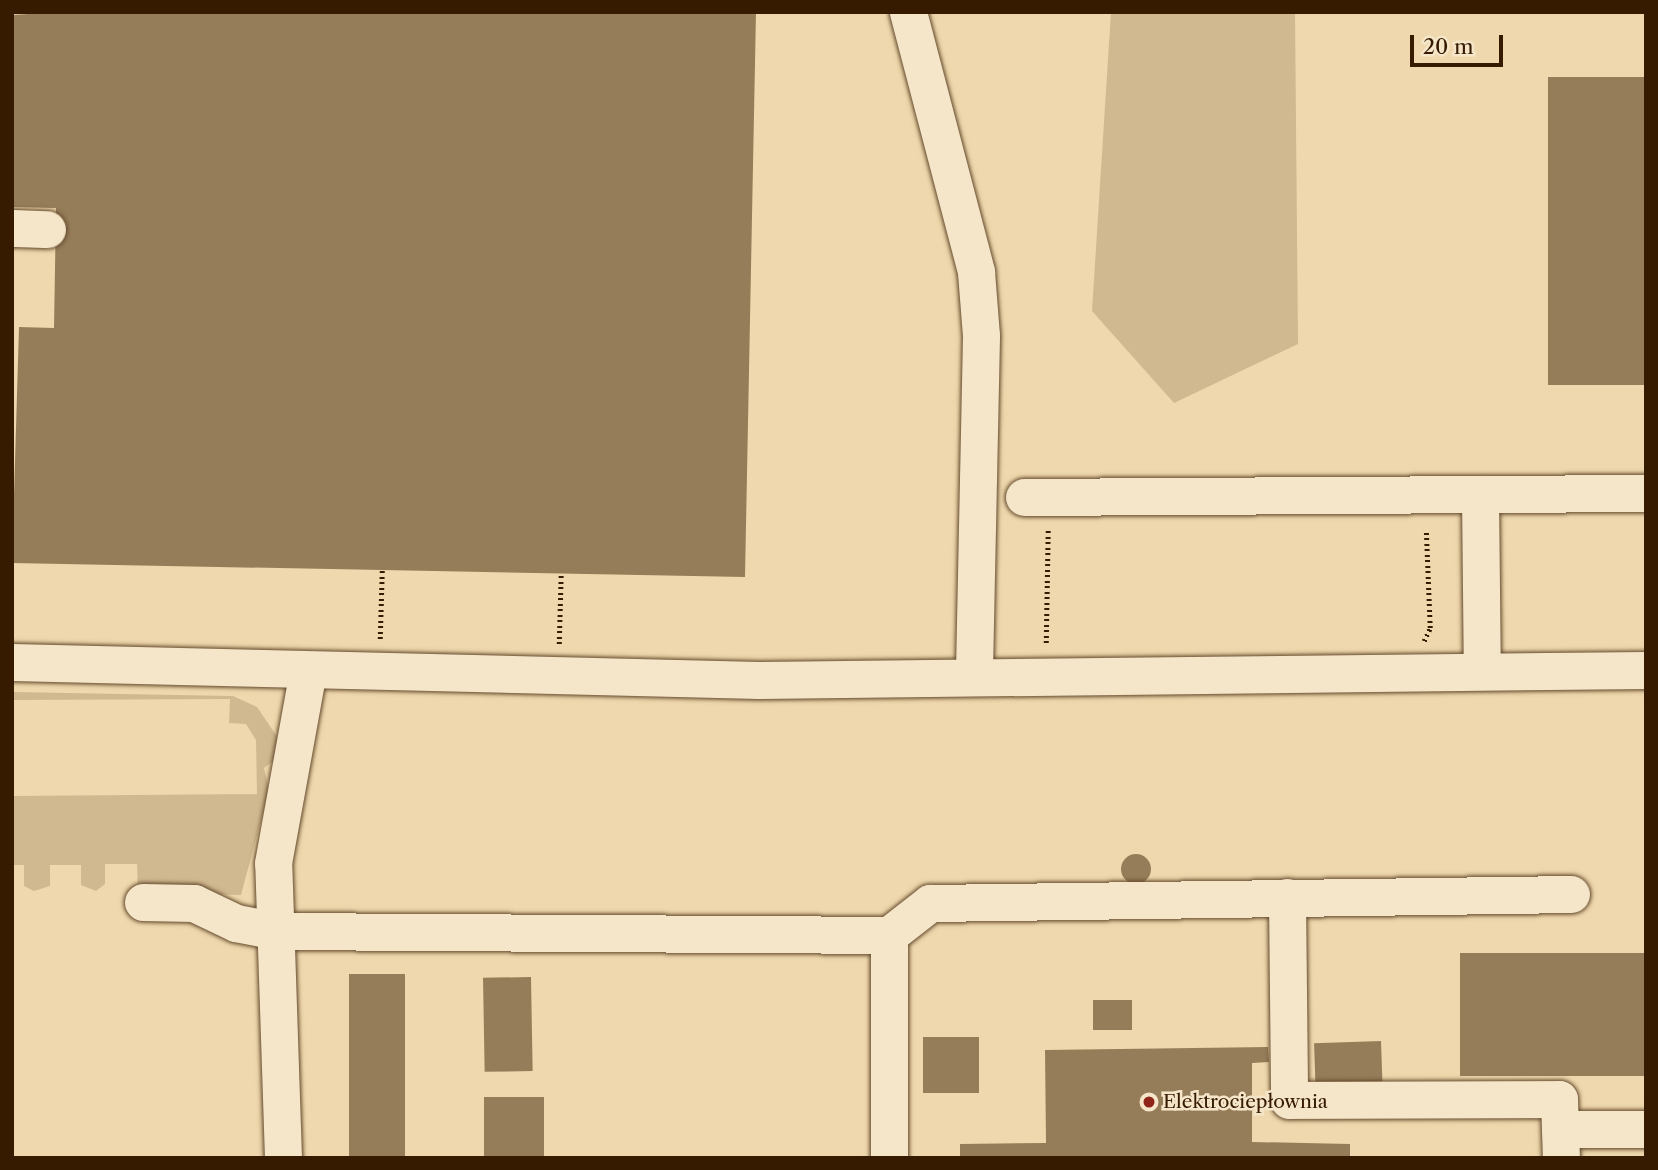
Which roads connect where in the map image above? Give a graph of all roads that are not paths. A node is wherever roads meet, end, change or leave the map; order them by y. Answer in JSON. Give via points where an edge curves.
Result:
{"nodes":[{"id":1,"x":908,"y":12,"type":"edge"},
{"id":2,"x":1645,"y":493,"type":"edge"},
{"id":3,"x":1480,"y":494,"type":"junction"},
{"id":4,"x":1024,"y":497,"type":"dead end"},
{"id":5,"x":12,"y":662,"type":"edge"},
{"id":6,"x":1646,"y":670,"type":"edge"},
{"id":7,"x":308,"y":671,"type":"junction"},
{"id":8,"x":1482,"y":671,"type":"junction"},
{"id":9,"x":974,"y":675,"type":"junction"},
{"id":10,"x":1571,"y":894,"type":"dead end"},
{"id":11,"x":1287,"y":897,"type":"junction"},
{"id":12,"x":144,"y":902,"type":"dead end"},
{"id":13,"x":277,"y":931,"type":"junction"},
{"id":14,"x":889,"y":935,"type":"junction"},
{"id":15,"x":1646,"y":1129,"type":"edge"},
{"id":16,"x":1560,"y":1144,"type":"edge"},
{"id":17,"x":283,"y":1158,"type":"edge"},
{"id":18,"x":889,"y":1158,"type":"edge"}],
"edges":[{"from":1,"to":9,"type":"lane","via":[[976,272],[981,336]]},
{"from":2,"to":3,"type":"lane"},
{"from":3,"to":4,"type":"lane"},
{"from":3,"to":8,"type":"lane"},
{"from":5,"to":7,"type":"lane"},
{"from":6,"to":8,"type":"lane"},
{"from":7,"to":9,"type":"lane","via":[[760,680]]},
{"from":7,"to":13,"type":"lane","via":[[273,863]]},
{"from":8,"to":9,"type":"lane"},
{"from":10,"to":11,"type":"lane"},
{"from":11,"to":14,"type":"lane","via":[[930,903]]},
{"from":11,"to":16,"type":"lane","via":[[1289,1100],[1559,1099]]},
{"from":12,"to":13,"type":"lane","via":[[194,903],[236,923]]},
{"from":13,"to":14,"type":"lane"},
{"from":13,"to":17,"type":"lane"},
{"from":14,"to":18,"type":"lane"},
{"from":15,"to":16,"type":"lane"}]}
